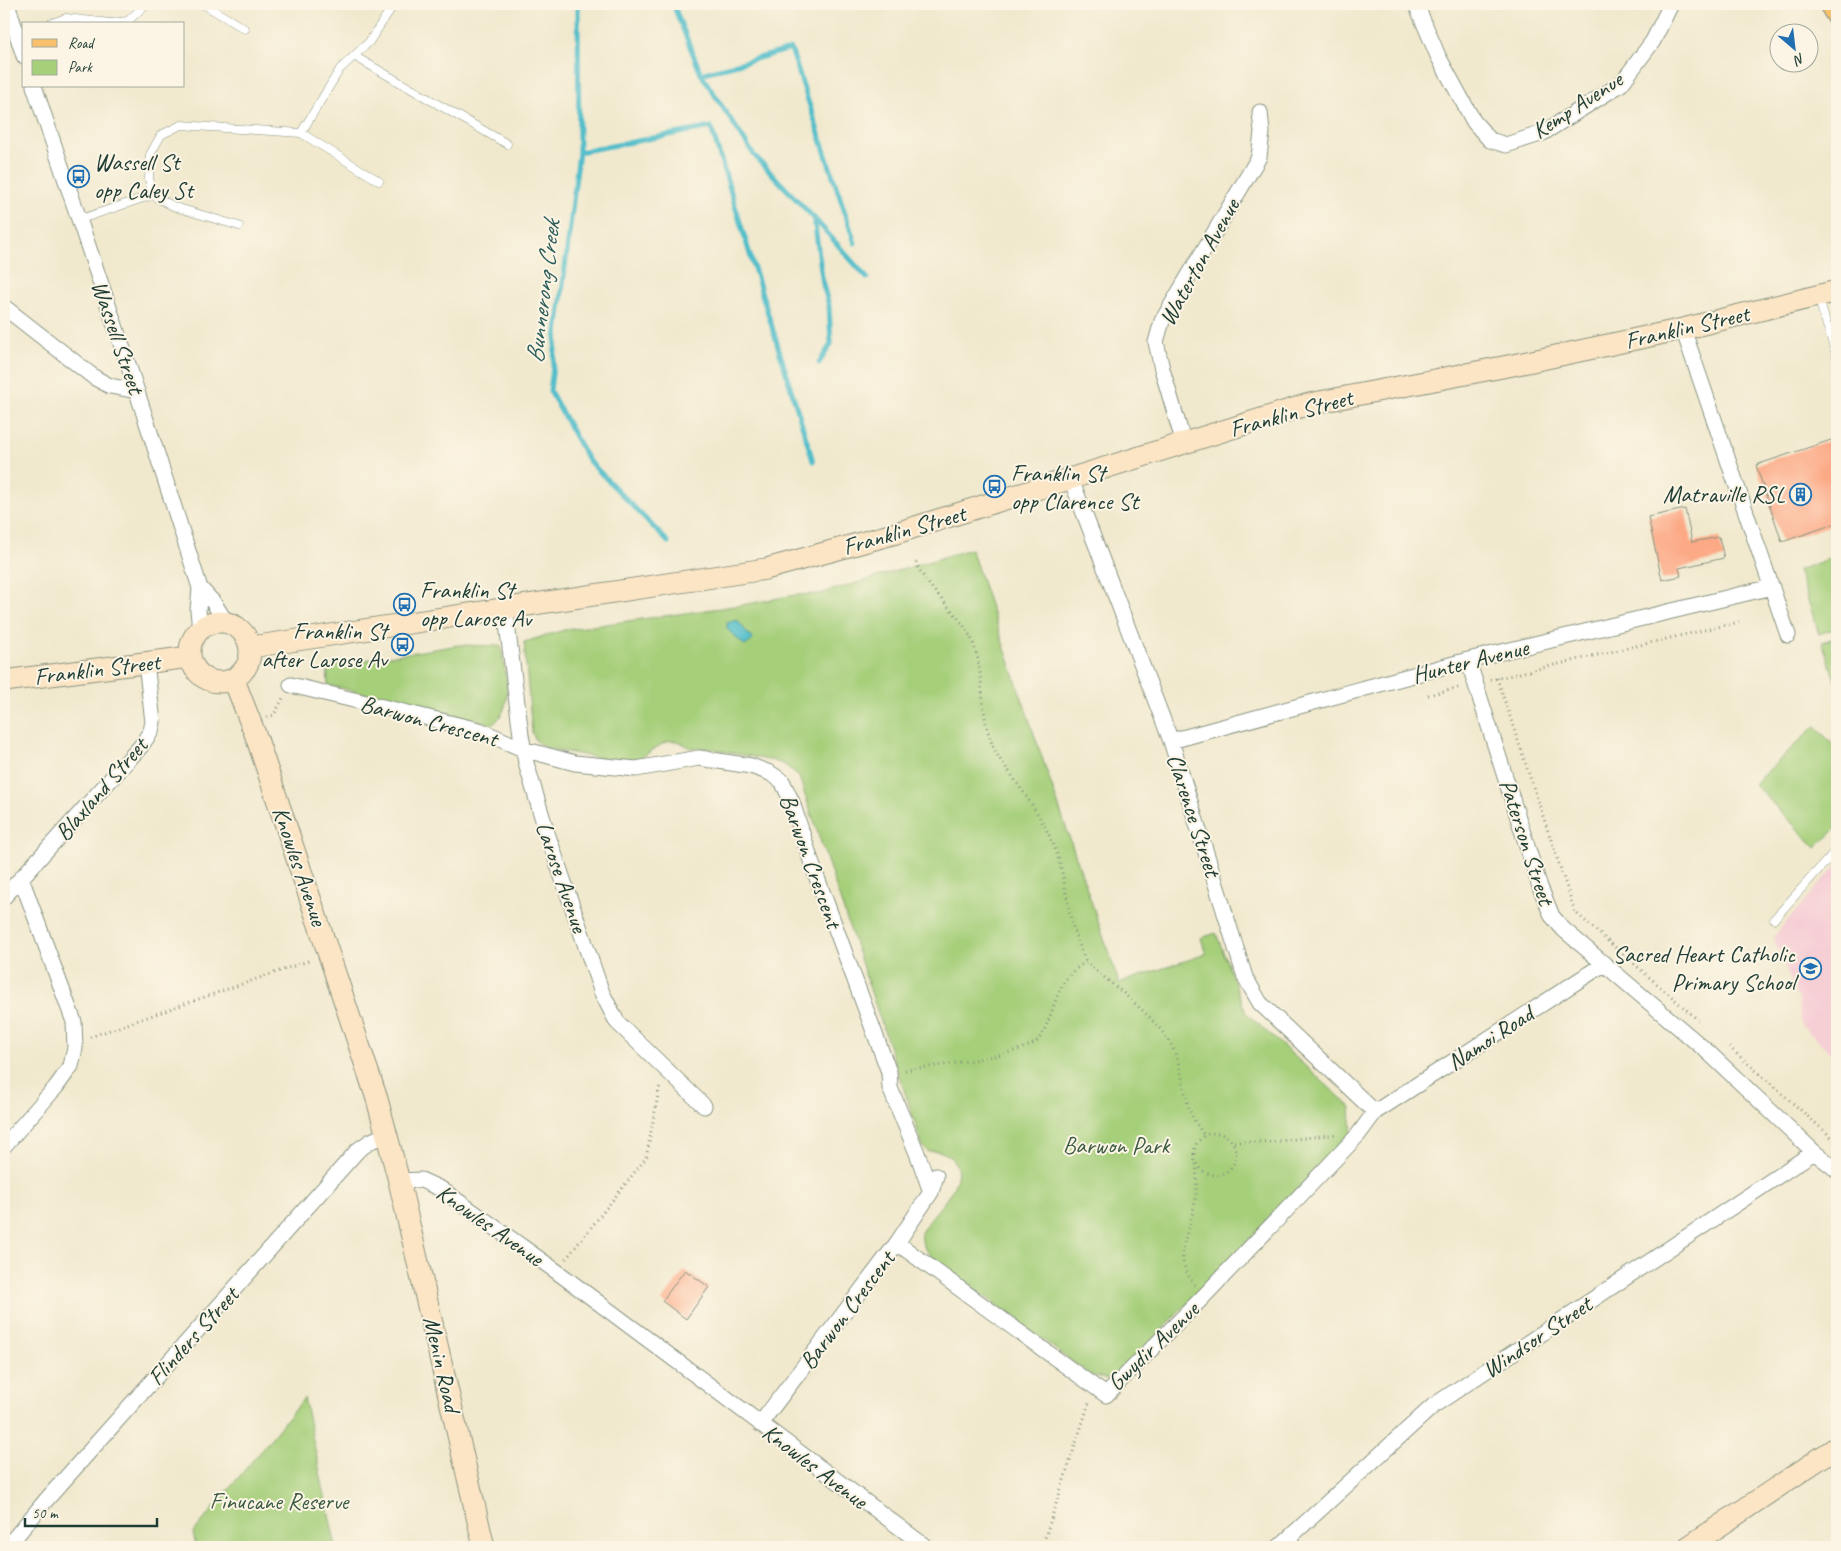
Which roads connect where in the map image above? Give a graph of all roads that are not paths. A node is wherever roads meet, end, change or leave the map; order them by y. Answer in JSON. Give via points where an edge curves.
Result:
{"nodes":[{"id":1,"x":7,"y":4,"type":"edge"},
{"id":2,"x":146,"y":4,"type":"edge"},
{"id":3,"x":203,"y":4,"type":"edge"},
{"id":4,"x":394,"y":4,"type":"edge"},
{"id":5,"x":1416,"y":4,"type":"edge"},
{"id":6,"x":1671,"y":4,"type":"edge"},
{"id":7,"x":1832,"y":4,"type":"edge"},
{"id":8,"x":1837,"y":12,"type":"edge"},
{"id":9,"x":55,"y":22,"type":"edge"},
{"id":10,"x":101,"y":22,"type":"edge"},
{"id":11,"x":119,"y":22,"type":"edge"},
{"id":12,"x":245,"y":29,"type":"dead end"},
{"id":13,"x":20,"y":34,"type":"edge"},
{"id":14,"x":354,"y":56,"type":"junction"},
{"id":15,"x":35,"y":88,"type":"edge"},
{"id":16,"x":1260,"y":112,"type":"dead end"},
{"id":17,"x":301,"y":133,"type":"junction"},
{"id":18,"x":507,"y":144,"type":"dead end"},
{"id":19,"x":379,"y":181,"type":"dead end"},
{"id":20,"x":152,"y":195,"type":"junction"},
{"id":21,"x":78,"y":220,"type":"junction"},
{"id":22,"x":240,"y":226,"type":"dead end"},
{"id":23,"x":1827,"y":293,"type":"edge"},
{"id":24,"x":4,"y":306,"type":"edge"},
{"id":25,"x":1684,"y":329,"type":"junction"},
{"id":26,"x":1837,"y":357,"type":"edge"},
{"id":27,"x":137,"y":391,"type":"junction"},
{"id":28,"x":1184,"y":444,"type":"junction"},
{"id":29,"x":1072,"y":479,"type":"junction"},
{"id":30,"x":1772,"y":587,"type":"junction"},
{"id":31,"x":200,"y":588,"type":"junction"},
{"id":32,"x":505,"y":608,"type":"junction"},
{"id":33,"x":226,"y":622,"type":"junction"},
{"id":34,"x":200,"y":629,"type":"junction"},
{"id":35,"x":1788,"y":635,"type":"dead end"},
{"id":36,"x":251,"y":647,"type":"junction"},
{"id":37,"x":190,"y":657,"type":"junction"},
{"id":38,"x":1468,"y":660,"type":"junction"},
{"id":39,"x":146,"y":663,"type":"junction"},
{"id":40,"x":234,"y":680,"type":"junction"},
{"id":41,"x":4,"y":681,"type":"edge"},
{"id":42,"x":291,"y":685,"type":"road end"},
{"id":43,"x":1171,"y":741,"type":"junction"},
{"id":44,"x":524,"y":749,"type":"junction"},
{"id":45,"x":1837,"y":849,"type":"edge"},
{"id":46,"x":21,"y":878,"type":"junction"},
{"id":47,"x":4,"y":898,"type":"edge"},
{"id":48,"x":1774,"y":919,"type":"dead end"},
{"id":49,"x":1604,"y":964,"type":"junction"},
{"id":50,"x":704,"y":1106,"type":"dead end"},
{"id":51,"x":1375,"y":1112,"type":"junction"},
{"id":52,"x":387,"y":1134,"type":"junction"},
{"id":53,"x":4,"y":1146,"type":"edge"},
{"id":54,"x":1814,"y":1152,"type":"junction"},
{"id":55,"x":1837,"y":1170,"type":"edge"},
{"id":56,"x":936,"y":1176,"type":"dead end"},
{"id":57,"x":399,"y":1181,"type":"junction"},
{"id":58,"x":931,"y":1192,"type":"junction"},
{"id":59,"x":897,"y":1243,"type":"junction"},
{"id":60,"x":760,"y":1424,"type":"junction"},
{"id":61,"x":1837,"y":1447,"type":"edge"},
{"id":62,"x":7,"y":1547,"type":"edge"},
{"id":63,"x":484,"y":1547,"type":"edge"},
{"id":64,"x":926,"y":1547,"type":"edge"},
{"id":65,"x":1279,"y":1547,"type":"edge"},
{"id":66,"x":1688,"y":1547,"type":"edge"}],
"edges":[{"from":1,"to":13,"type":"street"},
{"from":2,"to":11,"type":"lane","via":[[128,21]]},
{"from":3,"to":12,"type":"lane"},
{"from":4,"to":14,"type":"lane","via":[[369,42]]},
{"from":5,"to":6,"type":"street","name":"Kemp Avenue","via":[[1438,56],[1474,122],[1490,140],[1506,150],[1544,133],[1621,84],[1653,41]]},
{"from":7,"to":8,"type":"main road"},
{"from":9,"to":10,"type":"lane","via":[[66,18]]},
{"from":14,"to":17,"type":"lane","via":[[340,69]]},
{"from":14,"to":18,"type":"lane"},
{"from":15,"to":21,"type":"street","name":"Wassell Street"},
{"from":16,"to":28,"type":"street","name":"Waterton Avenue","via":[[1259,157],[1162,321],[1156,342]]},
{"from":17,"to":19,"type":"lane"},
{"from":17,"to":20,"type":"lane","via":[[181,125],[161,135],[150,155]]},
{"from":20,"to":21,"type":"lane"},
{"from":20,"to":22,"type":"lane","via":[[175,207]]},
{"from":21,"to":27,"type":"street","name":"Wassell Street"},
{"from":23,"to":25,"type":"street","name":"Franklin Street"},
{"from":23,"to":26,"type":"lane"},
{"from":24,"to":27,"type":"street","via":[[102,382]]},
{"from":25,"to":28,"type":"street","name":"Franklin Street","via":[[1309,404]]},
{"from":25,"to":30,"type":"street"},
{"from":27,"to":31,"type":"street","name":"Wassell Street"},
{"from":28,"to":29,"type":"street","name":"Franklin Street"},
{"from":29,"to":32,"type":"street","name":"Franklin Street","via":[[894,534],[766,569]]},
{"from":29,"to":43,"type":"street","name":"Clarence Street"},
{"from":30,"to":35,"type":"street"},
{"from":30,"to":38,"type":"street","name":"Hunter Avenue"},
{"from":31,"to":33,"type":"street","name":"Wassell Street"},
{"from":31,"to":34,"type":"street","name":"Wassell Street"},
{"from":32,"to":36,"type":"street","name":"Franklin Street"},
{"from":32,"to":44,"type":"street","name":"Larose Avenue"},
{"from":33,"to":34,"type":"street"},
{"from":33,"to":36,"type":"street","via":[[242,631]]},
{"from":34,"to":37,"type":"street","via":[[191,644]]},
{"from":36,"to":40,"type":"street","via":[[246,670]]},
{"from":37,"to":39,"type":"street","name":"Franklin Street"},
{"from":37,"to":40,"type":"street","via":[[198,674],[206,679],[215,683]]},
{"from":38,"to":43,"type":"street","name":"Hunter Avenue"},
{"from":38,"to":49,"type":"street","name":"Paterson Street","via":[[1552,916]]},
{"from":39,"to":41,"type":"street","name":"Franklin Street"},
{"from":39,"to":46,"type":"street","name":"Blaxland Street","via":[[152,709],[151,731]]},
{"from":40,"to":52,"type":"street","name":"Knowles Avenue","via":[[330,954]]},
{"from":42,"to":44,"type":"street","name":"Barwon Crescent","via":[[479,730]]},
{"from":43,"to":51,"type":"street","name":"Clarence Street","via":[[1245,977],[1260,1003]]},
{"from":44,"to":50,"type":"street","name":"Larose Avenue","via":[[547,833],[602,993],[617,1022]]},
{"from":44,"to":58,"type":"street","name":"Barwon Crescent","via":[[575,763],[636,769],[698,758],[751,766],[782,781],[889,1072],[890,1088]]},
{"from":45,"to":48,"type":"lane"},
{"from":46,"to":47,"type":"street","name":"Blaxland Street"},
{"from":46,"to":53,"type":"street","via":[[74,1022],[75,1042],[71,1066]]},
{"from":49,"to":51,"type":"street","name":"Namoi Road"},
{"from":49,"to":54,"type":"street","name":"Paterson Street","via":[[1709,1053]]},
{"from":51,"to":59,"type":"street","name":"Gwydir Avenue","via":[[1352,1142],[1106,1395]]},
{"from":52,"to":57,"type":"street","name":"Knowles Avenue"},
{"from":52,"to":62,"type":"street","name":"Flinders Street","via":[[358,1150]]},
{"from":54,"to":55,"type":"street","name":"Paterson Street"},
{"from":54,"to":65,"type":"street","name":"Windsor Street","via":[[1433,1406]]},
{"from":56,"to":58,"type":"street","name":"Barwon Crescent"},
{"from":57,"to":60,"type":"street","name":"Knowles Avenue","via":[[432,1183],[556,1271]]},
{"from":57,"to":63,"type":"street","name":"Menin Road"},
{"from":58,"to":59,"type":"street","name":"Barwon Crescent"},
{"from":59,"to":60,"type":"street","name":"Barwon Crescent"},
{"from":60,"to":64,"type":"street","name":"Knowles Avenue"},
{"from":61,"to":66,"type":"street"}]}
